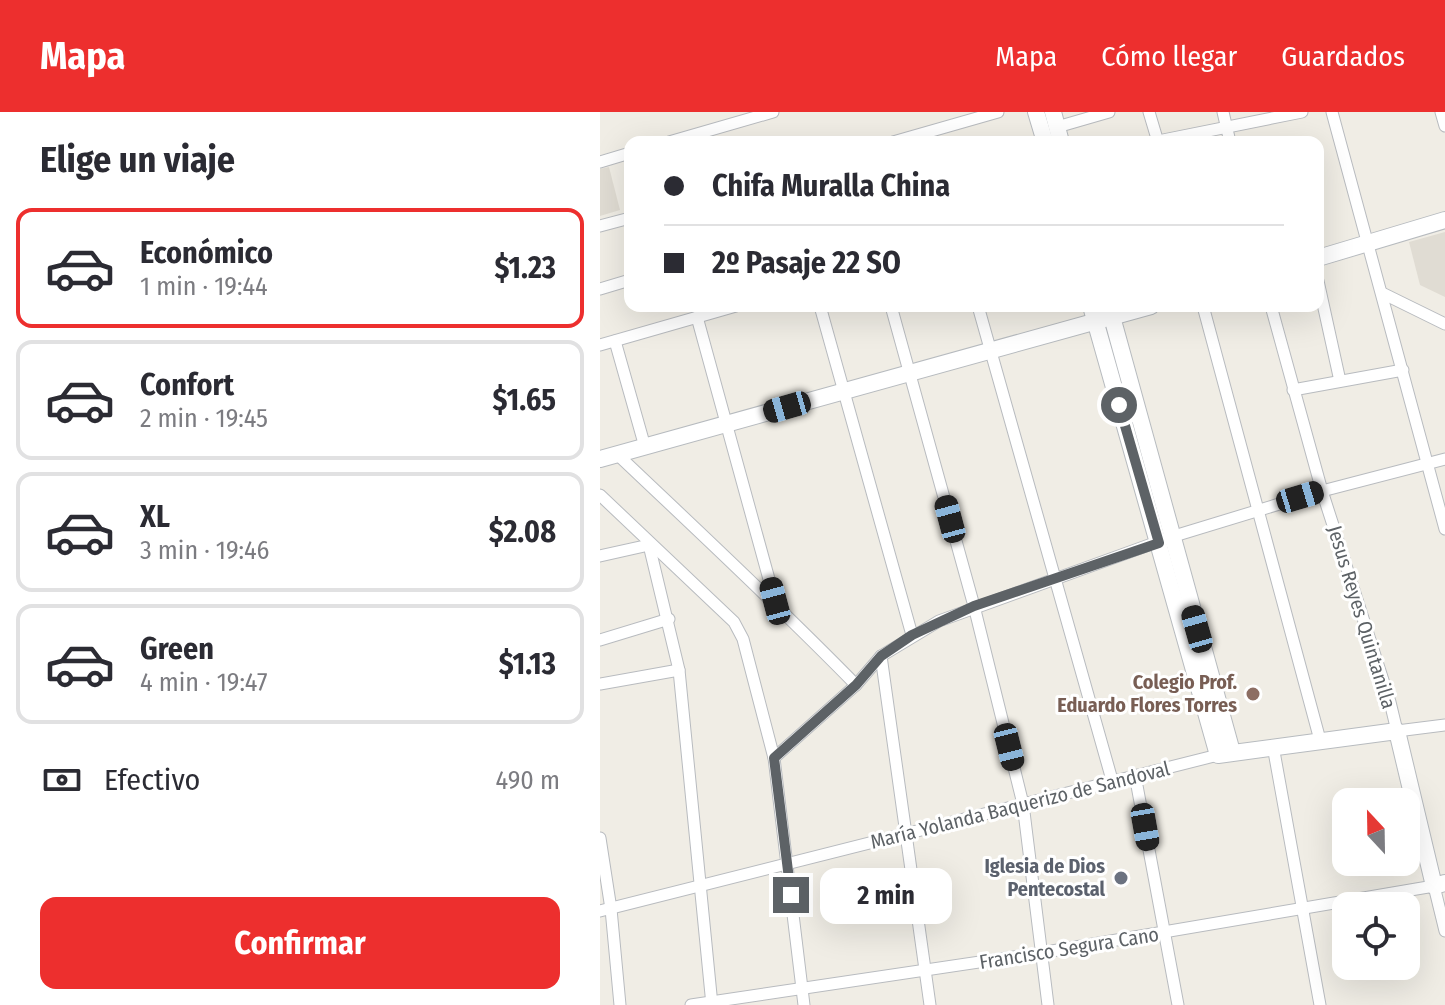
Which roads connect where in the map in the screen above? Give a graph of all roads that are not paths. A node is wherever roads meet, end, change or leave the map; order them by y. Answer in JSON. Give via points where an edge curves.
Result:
{"nodes":[{"id":1,"x":773,"y":112,"type":"edge"},
{"id":2,"x":998,"y":112,"type":"edge"},
{"id":3,"x":1036,"y":112,"type":"edge"},
{"id":4,"x":1109,"y":112,"type":"edge"},
{"id":5,"x":1149,"y":112,"type":"edge"},
{"id":6,"x":1223,"y":112,"type":"edge"},
{"id":7,"x":1302,"y":112,"type":"edge"},
{"id":8,"x":1332,"y":112,"type":"edge"},
{"id":9,"x":1441,"y":112,"type":"edge"},
{"id":10,"x":1226,"y":126,"type":"junction"},
{"id":11,"x":1445,"y":126,"type":"edge"},
{"id":12,"x":1057,"y":127,"type":"edge"},
{"id":13,"x":690,"y":136,"type":"edge"},
{"id":14,"x":914,"y":136,"type":"edge"},
{"id":15,"x":1043,"y":136,"type":"edge"},
{"id":16,"x":1156,"y":136,"type":"edge"},
{"id":17,"x":1184,"y":136,"type":"edge"},
{"id":18,"x":1228,"y":136,"type":"edge"},
{"id":19,"x":624,"y":155,"type":"edge"},
{"id":20,"x":600,"y":162,"type":"edge"},
{"id":21,"x":624,"y":220,"type":"edge"},
{"id":22,"x":1445,"y":220,"type":"edge"},
{"id":23,"x":600,"y":226,"type":"edge"},
{"id":24,"x":1368,"y":243,"type":"junction"},
{"id":25,"x":1324,"y":256,"type":"edge"},
{"id":26,"x":624,"y":282,"type":"edge"},
{"id":27,"x":600,"y":289,"type":"edge"},
{"id":28,"x":1382,"y":293,"type":"junction"},
{"id":29,"x":1324,"y":308,"type":"edge"},
{"id":30,"x":715,"y":312,"type":"edge"},
{"id":31,"x":822,"y":312,"type":"edge"},
{"id":32,"x":893,"y":312,"type":"edge"},
{"id":33,"x":980,"y":312,"type":"edge"},
{"id":34,"x":1205,"y":312,"type":"edge"},
{"id":35,"x":1273,"y":312,"type":"edge"},
{"id":36,"x":1102,"y":313,"type":"edge"},
{"id":37,"x":697,"y":317,"type":"junction"},
{"id":38,"x":1445,"y":324,"type":"edge"},
{"id":39,"x":615,"y":341,"type":"junction"},
{"id":40,"x":600,"y":345,"type":"edge"},
{"id":41,"x":991,"y":351,"type":"junction"},
{"id":42,"x":1403,"y":370,"type":"junction"},
{"id":43,"x":910,"y":374,"type":"junction"},
{"id":44,"x":1340,"y":381,"type":"junction"},
{"id":45,"x":1293,"y":390,"type":"junction"},
{"id":46,"x":845,"y":391,"type":"junction"},
{"id":47,"x":728,"y":424,"type":"junction"},
{"id":48,"x":645,"y":447,"type":"junction"},
{"id":49,"x":605,"y":457,"type":"edge"},
{"id":50,"x":1445,"y":459,"type":"edge"},
{"id":51,"x":1428,"y":464,"type":"junction"},
{"id":52,"x":1322,"y":491,"type":"junction"},
{"id":53,"x":600,"y":495,"type":"edge"},
{"id":54,"x":1257,"y":511,"type":"junction"},
{"id":55,"x":1445,"y":529,"type":"edge"},
{"id":56,"x":1165,"y":540,"type":"junction"},
{"id":57,"x":649,"y":545,"type":"junction"},
{"id":58,"x":600,"y":556,"type":"edge"},
{"id":59,"x":1054,"y":579,"type":"junction"},
{"id":60,"x":775,"y":601,"type":"junction"},
{"id":61,"x":974,"y":606,"type":"junction"},
{"id":62,"x":669,"y":619,"type":"junction"},
{"id":63,"x":912,"y":635,"type":"junction"},
{"id":64,"x":600,"y":640,"type":"edge"},
{"id":65,"x":881,"y":656,"type":"junction"},
{"id":66,"x":679,"y":670,"type":"junction"},
{"id":67,"x":600,"y":684,"type":"edge"},
{"id":68,"x":856,"y":685,"type":"junction"},
{"id":69,"x":1445,"y":725,"type":"edge"},
{"id":70,"x":1397,"y":731,"type":"junction"},
{"id":71,"x":1320,"y":740,"type":"junction"},
{"id":72,"x":1273,"y":746,"type":"junction"},
{"id":73,"x":1225,"y":754,"type":"junction"},
{"id":74,"x":774,"y":758,"type":"junction"},
{"id":75,"x":1135,"y":775,"type":"junction"},
{"id":76,"x":1112,"y":780,"type":"junction"},
{"id":77,"x":1023,"y":804,"type":"junction"},
{"id":78,"x":906,"y":833,"type":"junction"},
{"id":79,"x":600,"y":838,"type":"edge"},
{"id":80,"x":788,"y":864,"type":"junction"},
{"id":81,"x":1439,"y":884,"type":"edge"},
{"id":82,"x":700,"y":886,"type":"junction"},
{"id":83,"x":605,"y":910,"type":"edge"},
{"id":84,"x":1302,"y":910,"type":"junction"},
{"id":85,"x":1445,"y":931,"type":"edge"},
{"id":86,"x":1164,"y":932,"type":"junction"},
{"id":87,"x":1040,"y":953,"type":"junction"},
{"id":88,"x":925,"y":971,"type":"junction"},
{"id":89,"x":803,"y":990,"type":"junction"},
{"id":90,"x":712,"y":1004,"type":"edge"},
{"id":91,"x":620,"y":1005,"type":"edge"},
{"id":92,"x":691,"y":1005,"type":"edge"},
{"id":93,"x":804,"y":1005,"type":"edge"},
{"id":94,"x":930,"y":1005,"type":"edge"},
{"id":95,"x":1048,"y":1005,"type":"edge"},
{"id":96,"x":1178,"y":1005,"type":"edge"},
{"id":97,"x":1320,"y":1005,"type":"edge"}],
"edges":[{"from":1,"to":13,"type":"street"},
{"from":2,"to":14,"type":"street"},
{"from":3,"to":15,"type":"street"},
{"from":4,"to":12,"type":"street"},
{"from":5,"to":16,"type":"street"},
{"from":6,"to":10,"type":"street"},
{"from":7,"to":10,"type":"street"},
{"from":8,"to":24,"type":"street"},
{"from":9,"to":11,"type":"street"},
{"from":10,"to":17,"type":"street"},
{"from":10,"to":18,"type":"street"},
{"from":19,"to":20,"type":"street"},
{"from":21,"to":23,"type":"street"},
{"from":22,"to":24,"type":"street"},
{"from":24,"to":25,"type":"street"},
{"from":24,"to":28,"type":"street"},
{"from":26,"to":27,"type":"street"},
{"from":28,"to":38,"type":"street"},
{"from":28,"to":42,"type":"street"},
{"from":29,"to":44,"type":"street"},
{"from":30,"to":37,"type":"street"},
{"from":31,"to":46,"type":"street"},
{"from":32,"to":43,"type":"street"},
{"from":33,"to":41,"type":"street"},
{"from":34,"to":54,"type":"street"},
{"from":35,"to":45,"type":"street","name":"Jesus Reyes Quintanilla"},
{"from":36,"to":41,"type":"street"},
{"from":36,"to":56,"type":"street"},
{"from":37,"to":39,"type":"street"},
{"from":37,"to":47,"type":"street"},
{"from":39,"to":40,"type":"street"},
{"from":39,"to":48,"type":"street"},
{"from":41,"to":43,"type":"street"},
{"from":41,"to":59,"type":"street"},
{"from":42,"to":44,"type":"street"},
{"from":42,"to":51,"type":"street"},
{"from":43,"to":46,"type":"street"},
{"from":43,"to":61,"type":"street"},
{"from":44,"to":45,"type":"street"},
{"from":45,"to":52,"type":"street","name":"Jesus Reyes Quintanilla"},
{"from":46,"to":47,"type":"street"},
{"from":46,"to":63,"type":"street"},
{"from":47,"to":48,"type":"street"},
{"from":47,"to":60,"type":"street"},
{"from":48,"to":49,"type":"street"},
{"from":49,"to":60,"type":"street"},
{"from":50,"to":51,"type":"street"},
{"from":51,"to":52,"type":"street"},
{"from":51,"to":55,"type":"street"},
{"from":52,"to":54,"type":"street"},
{"from":52,"to":70,"type":"street","name":"Jesus Reyes Quintanilla"},
{"from":53,"to":57,"type":"street"},
{"from":54,"to":56,"type":"street"},
{"from":54,"to":71,"type":"street"},
{"from":56,"to":59,"type":"street"},
{"from":56,"to":73,"type":"street"},
{"from":57,"to":58,"type":"street"},
{"from":57,"to":62,"type":"street"},
{"from":57,"to":74,"type":"street","via":[[740,631]]},
{"from":59,"to":61,"type":"street"},
{"from":59,"to":76,"type":"street"},
{"from":60,"to":68,"type":"street"},
{"from":61,"to":63,"type":"street"},
{"from":61,"to":77,"type":"street"},
{"from":62,"to":64,"type":"street"},
{"from":62,"to":66,"type":"street"},
{"from":63,"to":65,"type":"street"},
{"from":65,"to":68,"type":"street"},
{"from":65,"to":78,"type":"street"},
{"from":66,"to":67,"type":"street"},
{"from":66,"to":82,"type":"street"},
{"from":68,"to":74,"type":"street"},
{"from":69,"to":70,"type":"street","name":"María Yolanda Baquerizo de Sandoval"},
{"from":70,"to":71,"type":"street","name":"María Yolanda Baquerizo de Sandoval"},
{"from":70,"to":81,"type":"street","name":"Jesus Reyes Quintanilla"},
{"from":71,"to":72,"type":"street","name":"María Yolanda Baquerizo de Sandoval"},
{"from":72,"to":73,"type":"street","name":"María Yolanda Baquerizo de Sandoval"},
{"from":72,"to":84,"type":"street"},
{"from":73,"to":75,"type":"street","name":"María Yolanda Baquerizo de Sandoval"},
{"from":74,"to":80,"type":"street"},
{"from":75,"to":76,"type":"street","name":"María Yolanda Baquerizo de Sandoval"},
{"from":75,"to":86,"type":"street"},
{"from":76,"to":77,"type":"street","name":"María Yolanda Baquerizo de Sandoval"},
{"from":77,"to":78,"type":"street","name":"María Yolanda Baquerizo de Sandoval"},
{"from":77,"to":87,"type":"street"},
{"from":78,"to":80,"type":"street","name":"María Yolanda Baquerizo de Sandoval"},
{"from":78,"to":88,"type":"street"},
{"from":79,"to":83,"type":"street"},
{"from":80,"to":82,"type":"street","name":"María Yolanda Baquerizo de Sandoval"},
{"from":80,"to":89,"type":"street"},
{"from":81,"to":84,"type":"street","name":"Francisco Segura Cano"},
{"from":81,"to":85,"type":"street","name":"Jesus Reyes Quintanilla"},
{"from":82,"to":83,"type":"street","name":"María Yolanda Baquerizo de Sandoval"},
{"from":82,"to":90,"type":"street"},
{"from":83,"to":91,"type":"street"},
{"from":84,"to":86,"type":"street","name":"Francisco Segura Cano"},
{"from":84,"to":97,"type":"street"},
{"from":86,"to":87,"type":"street","name":"Francisco Segura Cano"},
{"from":86,"to":96,"type":"street"},
{"from":87,"to":88,"type":"street","name":"Francisco Segura Cano"},
{"from":87,"to":95,"type":"street"},
{"from":88,"to":89,"type":"street","name":"Francisco Segura Cano"},
{"from":88,"to":94,"type":"street"},
{"from":89,"to":90,"type":"street","name":"Francisco Segura Cano"},
{"from":89,"to":93,"type":"street"},
{"from":90,"to":92,"type":"street","name":"Francisco Segura Cano"}]}
